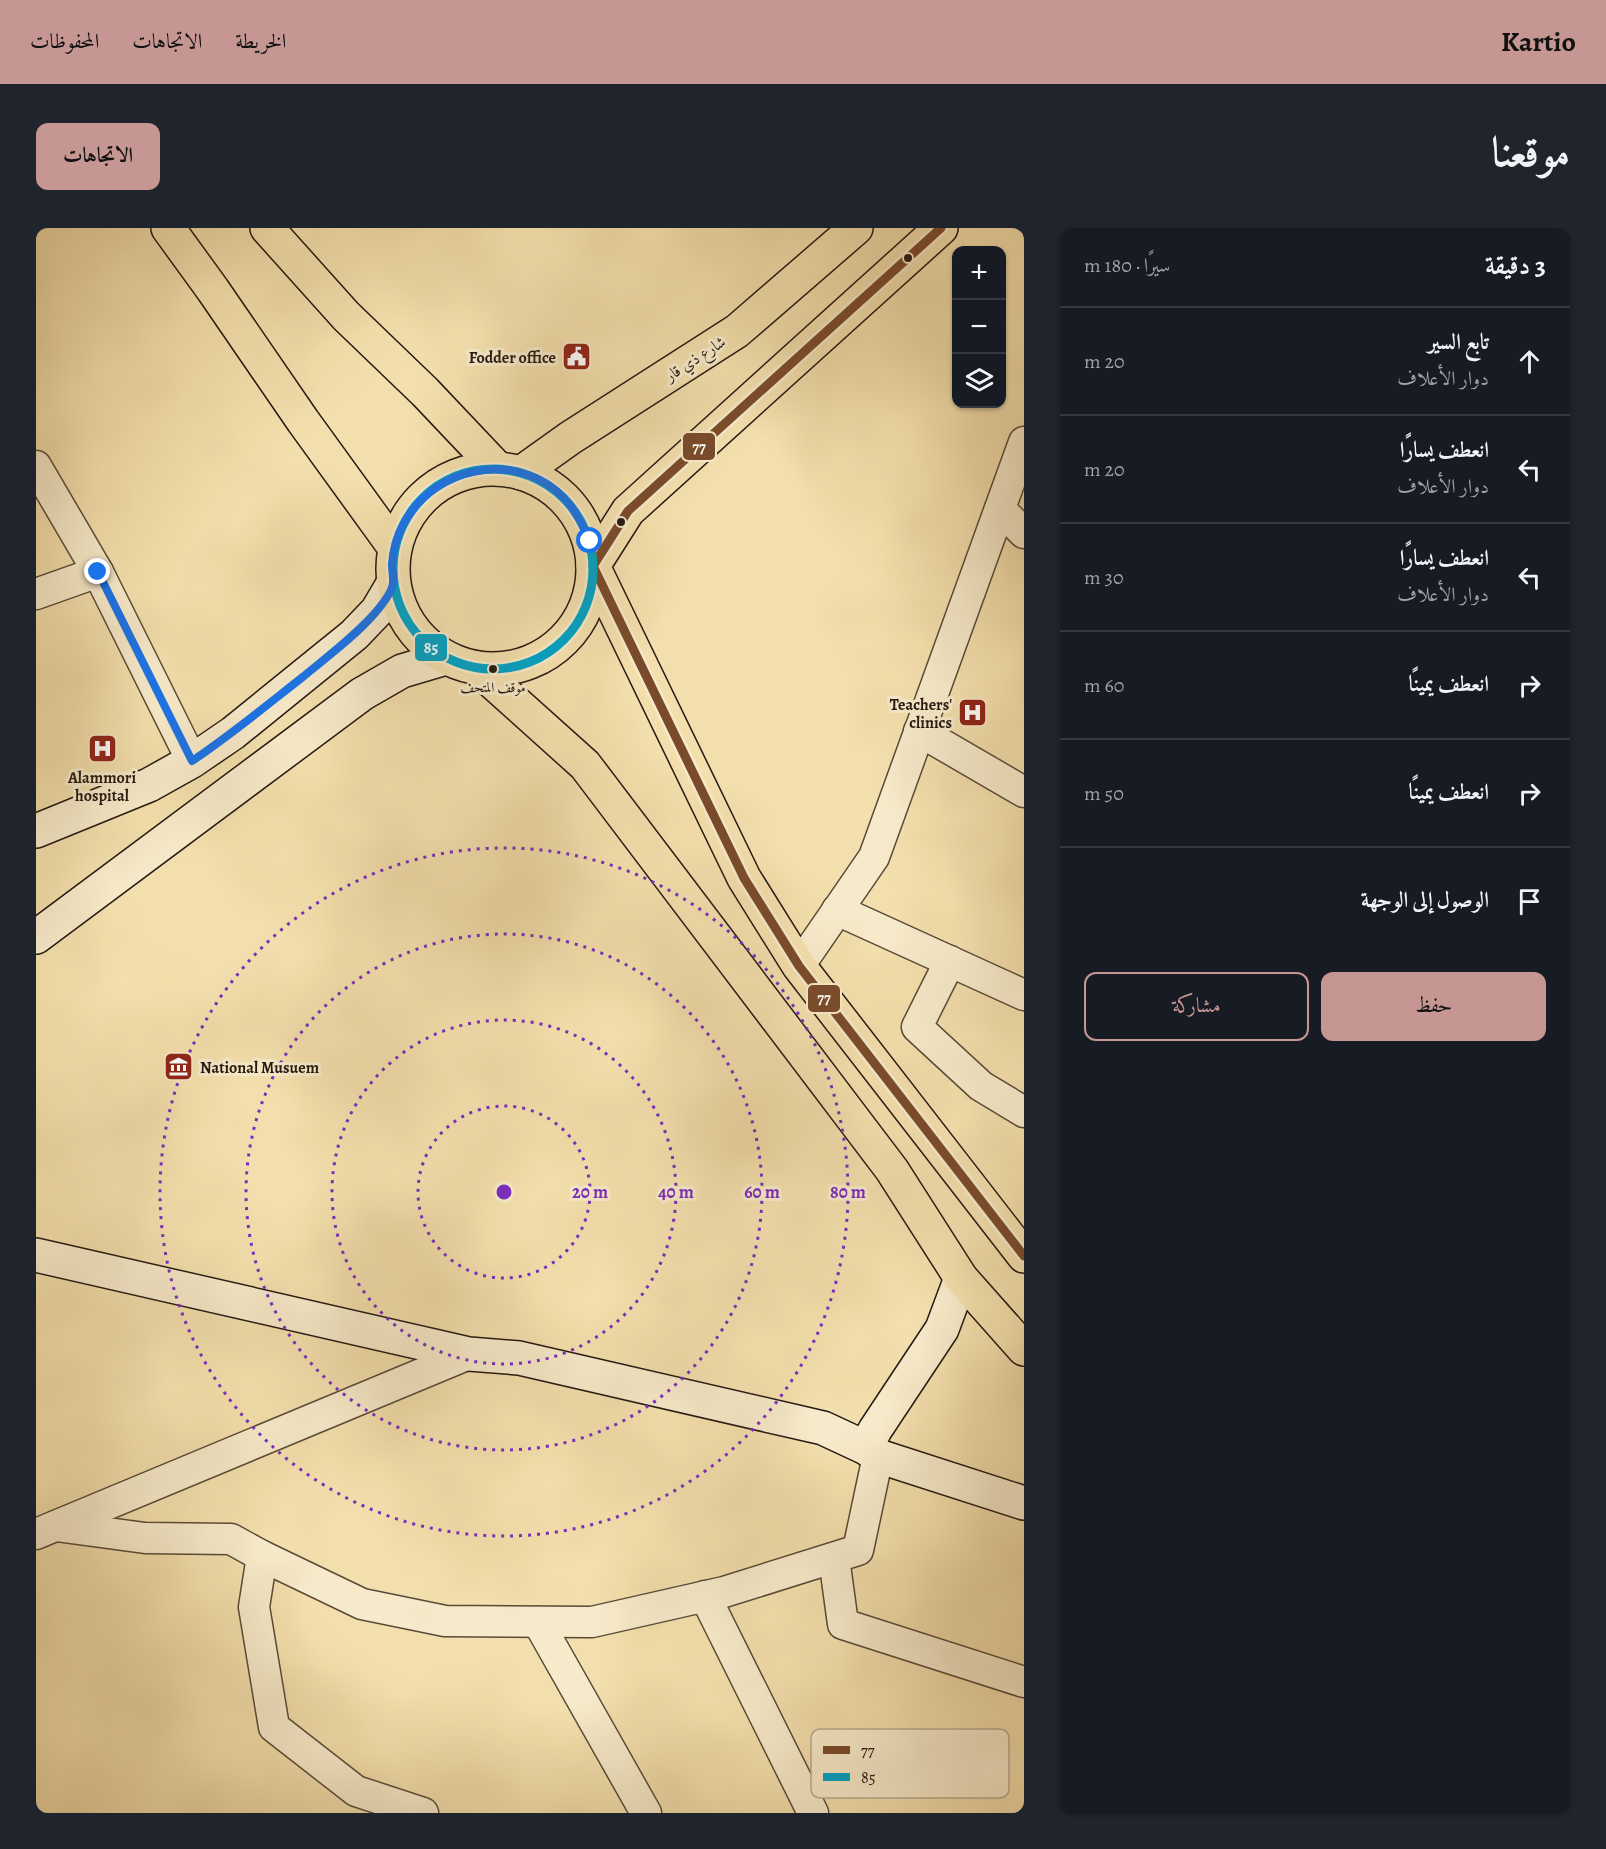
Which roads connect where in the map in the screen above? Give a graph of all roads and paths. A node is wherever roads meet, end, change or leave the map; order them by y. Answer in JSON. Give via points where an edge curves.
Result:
{"nodes":[{"id":1,"x":168,"y":228,"type":"edge"},
{"id":2,"x":267,"y":228,"type":"edge"},
{"id":3,"x":856,"y":228,"type":"edge"},
{"id":4,"x":941,"y":228,"type":"edge"},
{"id":5,"x":1024,"y":441,"type":"edge"},
{"id":6,"x":36,"y":466,"type":"edge"},
{"id":7,"x":509,"y":471,"type":"junction"},
{"id":8,"x":1000,"y":509,"type":"junction"},
{"id":9,"x":1024,"y":533,"type":"edge"},
{"id":10,"x":395,"y":548,"type":"junction"},
{"id":11,"x":593,"y":566,"type":"junction"},
{"id":12,"x":98,"y":572,"type":"junction"},
{"id":13,"x":393,"y":584,"type":"junction"},
{"id":14,"x":36,"y":594,"type":"edge"},
{"id":15,"x":446,"y":658,"type":"junction"},
{"id":16,"x":477,"y":668,"type":"junction"},
{"id":17,"x":919,"y":731,"type":"junction"},
{"id":18,"x":192,"y":761,"type":"junction"},
{"id":19,"x":1024,"y":792,"type":"edge"},
{"id":20,"x":36,"y":831,"type":"edge"},
{"id":21,"x":837,"y":910,"type":"junction"},
{"id":22,"x":36,"y":937,"type":"edge"},
{"id":23,"x":950,"y":962,"type":"junction"},
{"id":24,"x":799,"y":966,"type":"junction"},
{"id":25,"x":1024,"y":995,"type":"edge"},
{"id":26,"x":1024,"y":1112,"type":"edge"},
{"id":27,"x":36,"y":1255,"type":"edge"},
{"id":28,"x":1024,"y":1256,"type":"edge"},
{"id":29,"x":961,"y":1278,"type":"junction"},
{"id":30,"x":1024,"y":1349,"type":"edge"},
{"id":31,"x":470,"y":1354,"type":"junction"},
{"id":32,"x":872,"y":1452,"type":"junction"},
{"id":33,"x":1024,"y":1503,"type":"edge"},
{"id":34,"x":46,"y":1530,"type":"edge"},
{"id":35,"x":262,"y":1556,"type":"junction"},
{"id":36,"x":834,"y":1558,"type":"junction"},
{"id":37,"x":705,"y":1596,"type":"junction"},
{"id":38,"x":538,"y":1622,"type":"junction"},
{"id":39,"x":1024,"y":1682,"type":"edge"},
{"id":40,"x":423,"y":1813,"type":"edge"},
{"id":41,"x":646,"y":1813,"type":"edge"},
{"id":42,"x":813,"y":1813,"type":"edge"}],
"edges":[{"from":1,"to":10,"type":"main road"},
{"from":2,"to":7,"type":"main road","via":[[346,316]]},
{"from":3,"to":7,"type":"main road","name":"شارع ذي قار","via":[[737,331],[570,438]]},
{"from":4,"to":11,"type":"main road","via":[[628,512]]},
{"from":5,"to":8,"type":"street"},
{"from":6,"to":12,"type":"street"},
{"from":7,"to":10,"type":"main road","via":[[474,471],[452,477],[432,490],[402,526]]},
{"from":7,"to":11,"type":"main road","via":[[544,483],[564,498],[580,518],[590,541]]},
{"from":8,"to":9,"type":"street"},
{"from":8,"to":17,"type":"street"},
{"from":10,"to":13,"type":"main road"},
{"from":11,"to":16,"type":"main road","via":[[591,591],[582,614],[568,635],[549,652],[502,669]]},
{"from":11,"to":24,"type":"main road","via":[[744,878]]},
{"from":12,"to":14,"type":"street"},
{"from":12,"to":18,"type":"street"},
{"from":13,"to":15,"type":"main road","via":[[399,607],[411,627]]},
{"from":13,"to":18,"type":"main road","via":[[354,635],[233,733]]},
{"from":15,"to":16,"type":"main road"},
{"from":15,"to":22,"type":"main road","via":[[402,671],[362,694]]},
{"from":16,"to":29,"type":"main road","via":[[585,765],[892,1170]]},
{"from":17,"to":19,"type":"street"},
{"from":17,"to":21,"type":"street","via":[[874,857]]},
{"from":18,"to":20,"type":"main road","via":[[149,785]]},
{"from":21,"to":23,"type":"street"},
{"from":21,"to":24,"type":"street"},
{"from":23,"to":25,"type":"street"},
{"from":23,"to":26,"type":"street","via":[[917,1026],[981,1086]]},
{"from":24,"to":28,"type":"main road"},
{"from":27,"to":31,"type":"main road"},
{"from":29,"to":30,"type":"main road"},
{"from":29,"to":32,"type":"main road","via":[[942,1329],[875,1430]]},
{"from":31,"to":32,"type":"main road","via":[[519,1358],[823,1428]]},
{"from":31,"to":34,"type":"street"},
{"from":32,"to":33,"type":"main road"},
{"from":32,"to":36,"type":"street","via":[[858,1550]]},
{"from":34,"to":35,"type":"street","via":[[145,1538],[231,1539]]},
{"from":35,"to":38,"type":"street","via":[[362,1604],[445,1621]]},
{"from":35,"to":40,"type":"street","via":[[254,1606],[274,1726],[356,1791]]},
{"from":36,"to":37,"type":"street"},
{"from":36,"to":39,"type":"street","via":[[843,1624]]},
{"from":37,"to":38,"type":"street","via":[[592,1622]]},
{"from":37,"to":42,"type":"street"},
{"from":38,"to":41,"type":"street"}]}
